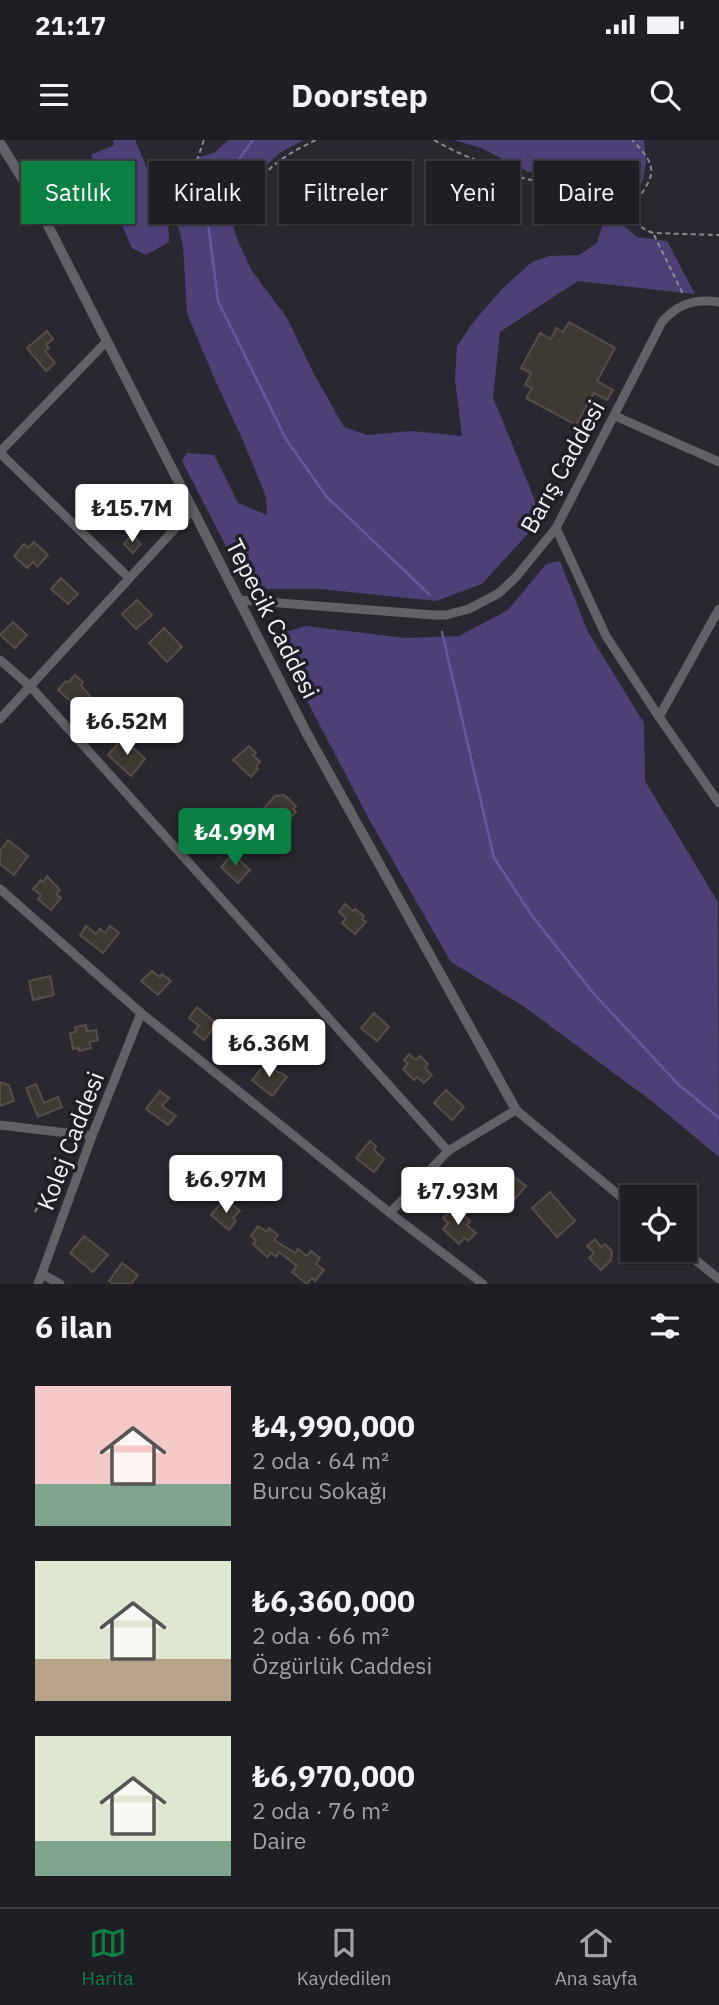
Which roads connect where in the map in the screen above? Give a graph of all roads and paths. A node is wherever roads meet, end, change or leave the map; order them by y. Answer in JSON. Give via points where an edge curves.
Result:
{"nodes":[{"id":1,"x":204,"y":140,"type":"edge"},
{"id":2,"x":316,"y":140,"type":"edge"},
{"id":3,"x":434,"y":140,"type":"edge"},
{"id":4,"x":632,"y":140,"type":"edge"},
{"id":5,"x":0,"y":143,"type":"edge"},
{"id":6,"x":534,"y":179,"type":"edge"},
{"id":7,"x":639,"y":197,"type":"edge"},
{"id":8,"x":638,"y":224,"type":"edge"},
{"id":9,"x":653,"y":233,"type":"junction"},
{"id":10,"x":719,"y":235,"type":"edge"},
{"id":11,"x":719,"y":302,"type":"edge"},
{"id":12,"x":687,"y":303,"type":"junction"},
{"id":13,"x":107,"y":341,"type":"junction"},
{"id":14,"x":615,"y":416,"type":"junction"},
{"id":15,"x":0,"y":452,"type":"edge"},
{"id":16,"x":719,"y":462,"type":"edge"},
{"id":17,"x":193,"y":509,"type":"junction"},
{"id":18,"x":556,"y":527,"type":"junction"},
{"id":19,"x":129,"y":578,"type":"junction"},
{"id":20,"x":240,"y":600,"type":"junction"},
{"id":21,"x":719,"y":609,"type":"edge"},
{"id":22,"x":0,"y":660,"type":"edge"},
{"id":23,"x":30,"y":686,"type":"junction"},
{"id":24,"x":659,"y":717,"type":"junction"},
{"id":25,"x":0,"y":719,"type":"edge"},
{"id":26,"x":719,"y":803,"type":"edge"},
{"id":27,"x":0,"y":889,"type":"edge"},
{"id":28,"x":141,"y":1013,"type":"junction"},
{"id":29,"x":516,"y":1110,"type":"junction"},
{"id":30,"x":0,"y":1125,"type":"edge"},
{"id":31,"x":92,"y":1136,"type":"junction"},
{"id":32,"x":448,"y":1151,"type":"junction"},
{"id":33,"x":84,"y":1159,"type":"junction"},
{"id":34,"x":620,"y":1196,"type":"edge"},
{"id":35,"x":35,"y":1213,"type":"dead end"},
{"id":36,"x":390,"y":1213,"type":"junction"},
{"id":37,"x":697,"y":1261,"type":"edge"},
{"id":38,"x":40,"y":1279,"type":"edge"},
{"id":39,"x":719,"y":1279,"type":"edge"},
{"id":40,"x":60,"y":1284,"type":"edge"},
{"id":41,"x":482,"y":1284,"type":"edge"}],
"edges":[{"from":1,"to":2,"type":"path","via":[[185,195],[200,208],[215,212],[243,195],[284,158]]},
{"from":3,"to":6,"type":"path"},
{"from":4,"to":7,"type":"path","via":[[648,155],[652,169]]},
{"from":5,"to":13,"type":"street","name":"Tepecik Caddesi","via":[[32,194]]},
{"from":8,"to":9,"type":"path"},
{"from":9,"to":10,"type":"path"},
{"from":9,"to":12,"type":"path"},
{"from":11,"to":12,"type":"street"},
{"from":12,"to":14,"type":"street","name":"Barış Caddesi","via":[[662,322]]},
{"from":13,"to":15,"type":"street"},
{"from":13,"to":17,"type":"street","name":"Tepecik Caddesi"},
{"from":14,"to":16,"type":"street"},
{"from":14,"to":18,"type":"street","name":"Barış Caddesi"},
{"from":15,"to":19,"type":"street"},
{"from":17,"to":19,"type":"street"},
{"from":17,"to":20,"type":"street","name":"Tepecik Caddesi"},
{"from":18,"to":20,"type":"street","name":"Barış Caddesi","via":[[499,593],[457,612],[434,615]]},
{"from":18,"to":24,"type":"street","via":[[606,636]]},
{"from":19,"to":23,"type":"street"},
{"from":20,"to":29,"type":"street","name":"Tepecik Caddesi","via":[[306,732]]},
{"from":21,"to":24,"type":"street"},
{"from":22,"to":23,"type":"street"},
{"from":23,"to":25,"type":"street"},
{"from":23,"to":32,"type":"street"},
{"from":24,"to":26,"type":"street"},
{"from":27,"to":28,"type":"street"},
{"from":28,"to":31,"type":"street","name":"Kolej Caddesi"},
{"from":28,"to":36,"type":"street"},
{"from":29,"to":32,"type":"street"},
{"from":29,"to":34,"type":"street"},
{"from":30,"to":31,"type":"street"},
{"from":31,"to":33,"type":"street","name":"Kolej Caddesi"},
{"from":32,"to":36,"type":"street"},
{"from":33,"to":35,"type":"path","via":[[56,1174]]},
{"from":33,"to":38,"type":"street","name":"Kolej Caddesi"},
{"from":36,"to":41,"type":"street"},
{"from":37,"to":39,"type":"street"},
{"from":38,"to":40,"type":"street"}]}
